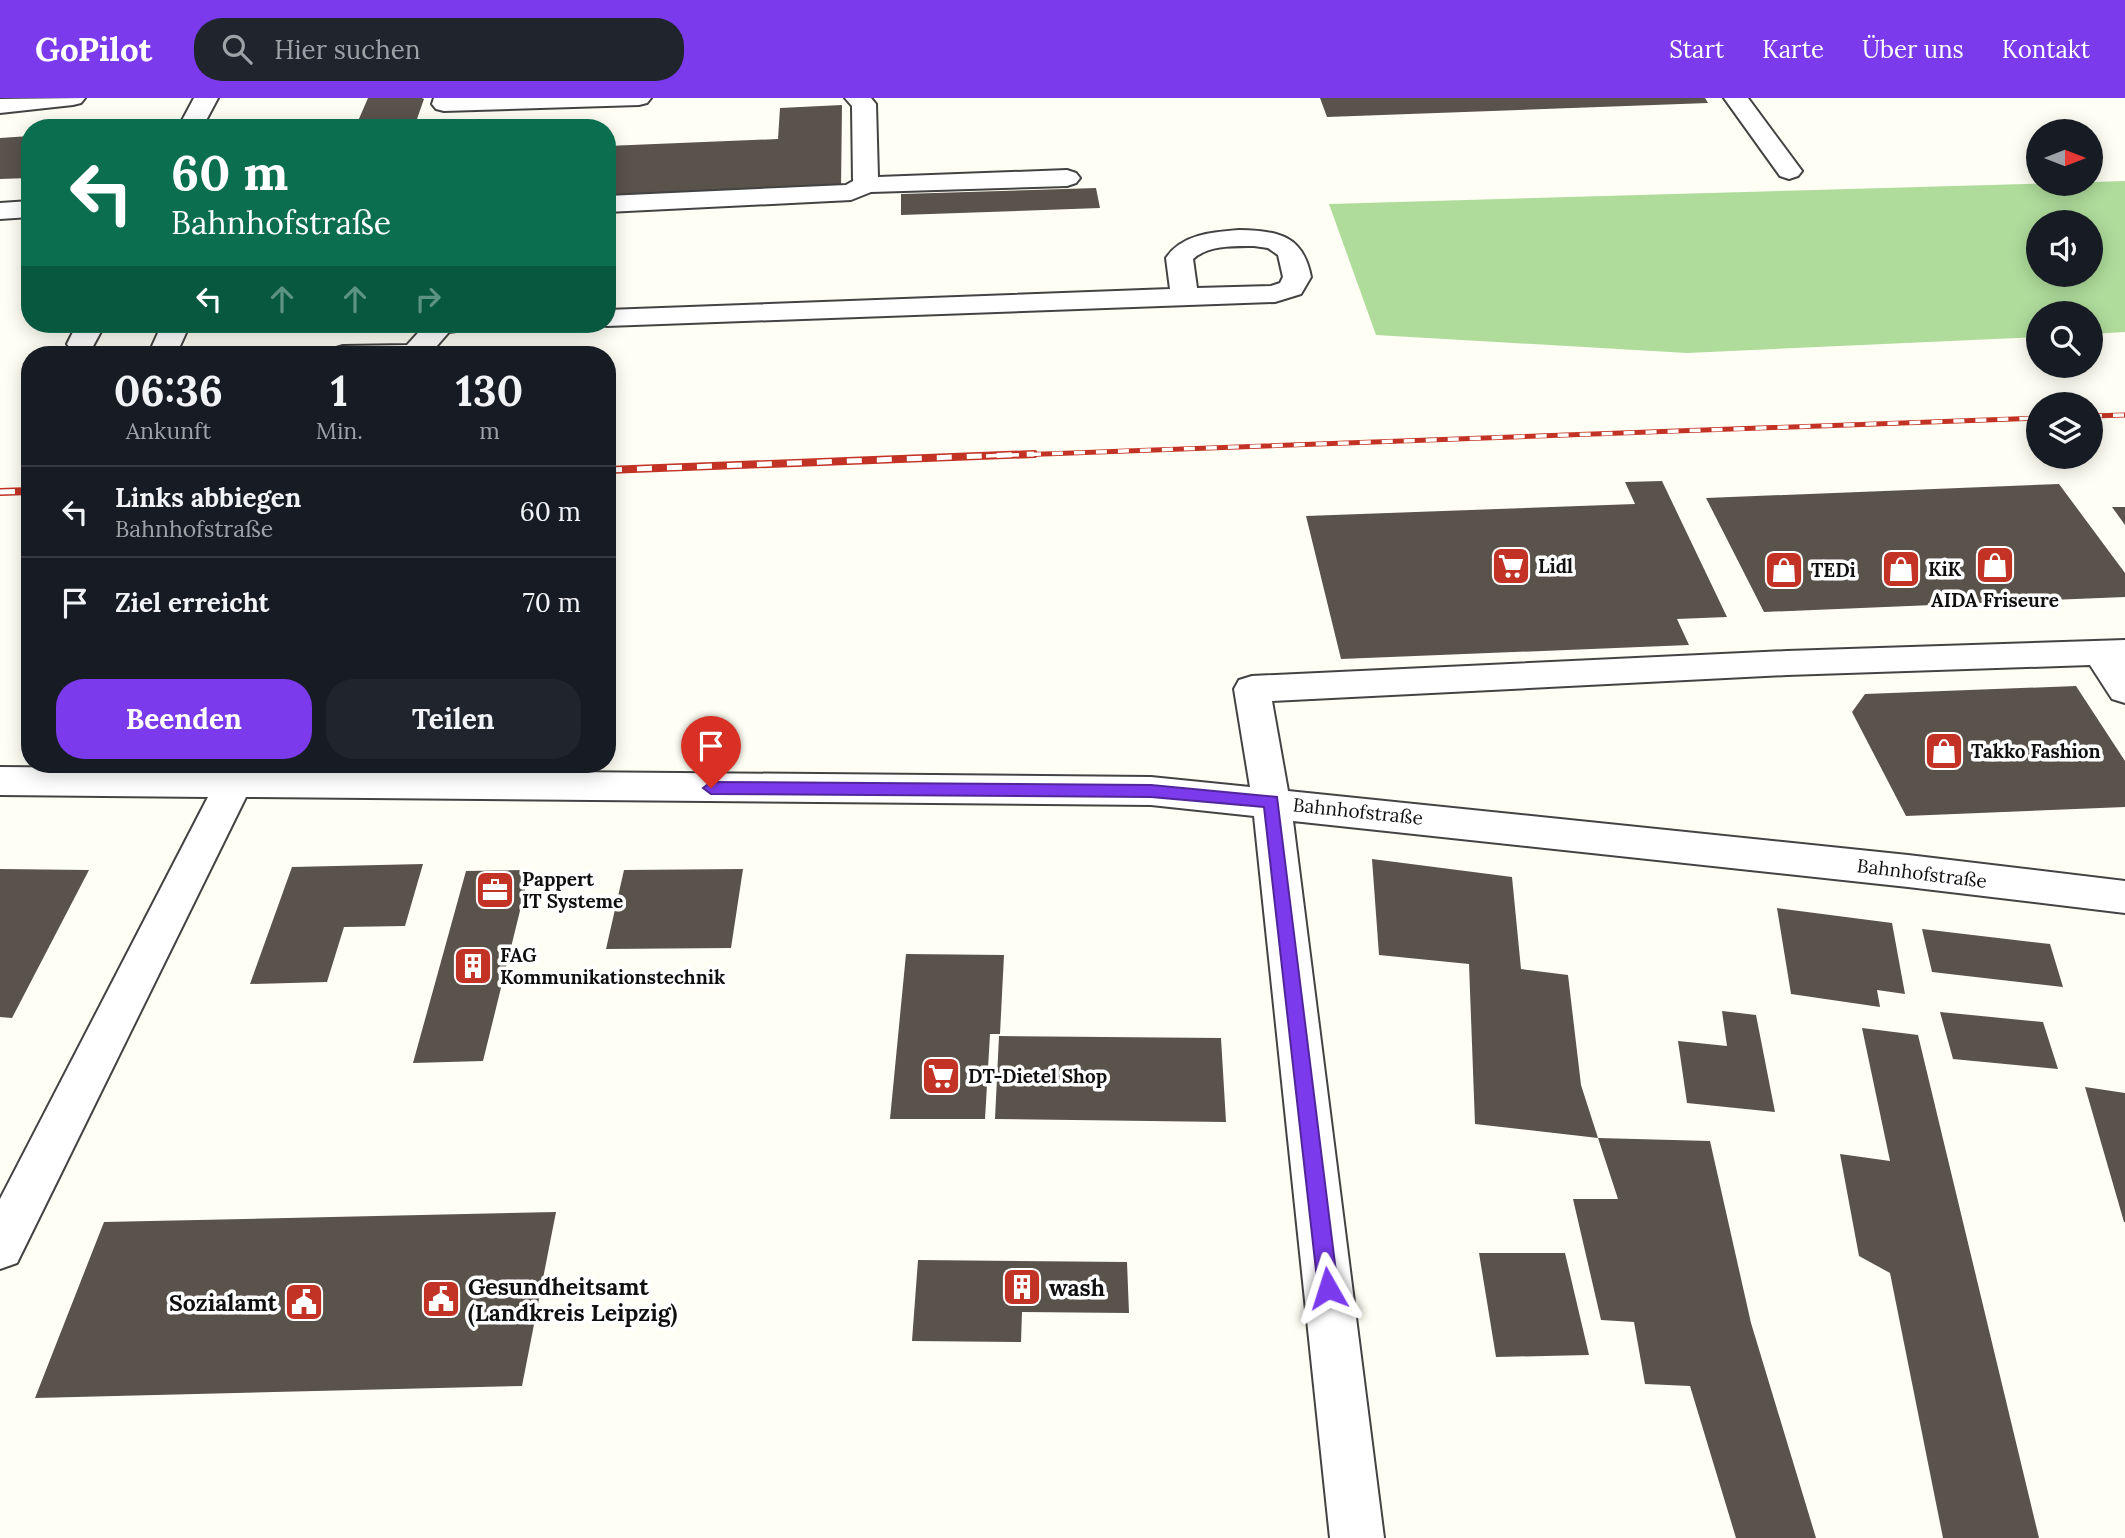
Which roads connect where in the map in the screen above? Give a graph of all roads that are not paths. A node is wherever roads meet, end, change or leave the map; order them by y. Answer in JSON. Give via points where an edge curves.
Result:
{"nodes":[{"id":1,"x":73,"y":98,"type":"edge"},
{"id":2,"x":205,"y":98,"type":"edge"},
{"id":3,"x":446,"y":98,"type":"edge"},
{"id":4,"x":639,"y":98,"type":"edge"},
{"id":5,"x":857,"y":98,"type":"edge"},
{"id":6,"x":1736,"y":98,"type":"edge"},
{"id":7,"x":0,"y":106,"type":"edge"},
{"id":8,"x":194,"y":119,"type":"edge"},
{"id":9,"x":1789,"y":172,"type":"dead end"},
{"id":10,"x":1067,"y":178,"type":"dead end"},
{"id":11,"x":866,"y":185,"type":"junction"},
{"id":12,"x":616,"y":204,"type":"edge"},
{"id":13,"x":21,"y":210,"type":"edge"},
{"id":14,"x":0,"y":211,"type":"edge"},
{"id":15,"x":1185,"y":297,"type":"dead end"},
{"id":16,"x":616,"y":318,"type":"edge"},
{"id":17,"x":2112,"y":652,"type":"edge"},
{"id":18,"x":2125,"y":690,"type":"edge"},
{"id":19,"x":0,"y":781,"type":"edge"},
{"id":20,"x":234,"y":783,"type":"junction"},
{"id":21,"x":1271,"y":802,"type":"junction"},
{"id":22,"x":2125,"y":897,"type":"edge"},
{"id":23,"x":0,"y":1247,"type":"edge"},
{"id":24,"x":1357,"y":1538,"type":"edge"}],
"edges":[{"from":1,"to":7,"type":"street"},
{"from":2,"to":8,"type":"street"},
{"from":3,"to":4,"type":"street","via":[[444,104]]},
{"from":5,"to":11,"type":"street","via":[[864,104]]},
{"from":6,"to":9,"type":"street"},
{"from":10,"to":11,"type":"street"},
{"from":11,"to":12,"type":"street","via":[[851,192]]},
{"from":13,"to":14,"type":"street"},
{"from":15,"to":16,"type":"street"},
{"from":17,"to":18,"type":"street"},
{"from":17,"to":21,"type":"street","via":[[1252,689]]},
{"from":19,"to":20,"type":"street","name":"Bahnhofstraße"},
{"from":20,"to":21,"type":"street","name":"Bahnhofstraße","via":[[1151,791]]},
{"from":20,"to":23,"type":"street"},
{"from":21,"to":22,"type":"street","name":"Bahnhofstraße"},
{"from":21,"to":24,"type":"street"}]}
